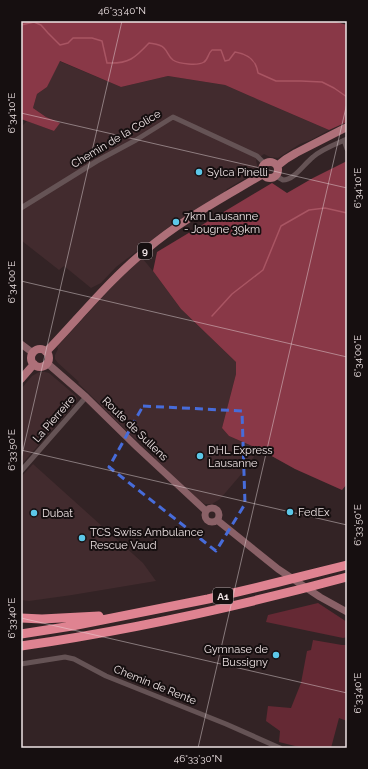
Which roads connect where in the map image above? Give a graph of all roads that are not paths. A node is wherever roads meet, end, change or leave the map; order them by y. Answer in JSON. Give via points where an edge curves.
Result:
{"nodes":[{"id":1,"x":347,"y":127,"type":"edge"},
{"id":2,"x":345,"y":140,"type":"edge"},
{"id":3,"x":347,"y":149,"type":"edge"},
{"id":4,"x":265,"y":164,"type":"junction"},
{"id":5,"x":277,"y":166,"type":"junction"},
{"id":6,"x":262,"y":174,"type":"junction"},
{"id":7,"x":276,"y":176,"type":"junction"},
{"id":8,"x":21,"y":208,"type":"edge"},
{"id":9,"x":21,"y":344,"type":"edge"},
{"id":10,"x":46,"y":352,"type":"junction"},
{"id":11,"x":33,"y":353,"type":"junction"},
{"id":12,"x":34,"y":364,"type":"junction"},
{"id":13,"x":47,"y":364,"type":"junction"},
{"id":14,"x":21,"y":379,"type":"edge"},
{"id":15,"x":86,"y":397,"type":"junction"},
{"id":16,"x":21,"y":471,"type":"edge"},
{"id":17,"x":347,"y":565,"type":"edge"},
{"id":18,"x":347,"y":577,"type":"edge"},
{"id":19,"x":347,"y":612,"type":"edge"},
{"id":20,"x":130,"y":615,"type":"junction"},
{"id":21,"x":21,"y":618,"type":"edge"},
{"id":22,"x":21,"y":634,"type":"edge"},
{"id":23,"x":21,"y":646,"type":"edge"},
{"id":24,"x":21,"y":664,"type":"edge"},
{"id":25,"x":280,"y":748,"type":"edge"}],
"edges":[{"from":1,"to":5,"type":"main road"},
{"from":2,"to":3,"type":"street"},
{"from":2,"to":7,"type":"street","via":[[320,151],[290,179],[283,180]]},
{"from":4,"to":5,"type":"main road","via":[[270,162]]},
{"from":4,"to":6,"type":"main road","via":[[262,167]]},
{"from":4,"to":8,"type":"street","name":"Chemin de la Colice","via":[[256,156],[173,117]]},
{"from":5,"to":7,"type":"main road"},
{"from":6,"to":7,"type":"main road","via":[[269,178]]},
{"from":6,"to":10,"type":"main road","number":"9","via":[[181,224],[145,250]]},
{"from":9,"to":11,"type":"main road"},
{"from":10,"to":11,"type":"main road","via":[[41,349]]},
{"from":10,"to":13,"type":"main road","via":[[49,358]]},
{"from":11,"to":12,"type":"main road","via":[[31,357]]},
{"from":12,"to":13,"type":"main road","via":[[41,367]]},
{"from":12,"to":14,"type":"main road"},
{"from":13,"to":15,"type":"main road","name":"Route de Sullens"},
{"from":15,"to":16,"type":"street","name":"La Pierreire"},
{"from":15,"to":19,"type":"main road","name":"Route de Sullens","via":[[206,512],[212,508],[217,510],[217,520],[278,569]]},
{"from":17,"to":20,"type":"highway","number":"A1"},
{"from":18,"to":23,"type":"highway","number":"A1","via":[[185,616]]},
{"from":20,"to":21,"type":"highway"},
{"from":20,"to":22,"type":"highway","number":"A1"},
{"from":24,"to":25,"type":"street","name":"Chemin de Rente","via":[[65,657]]}]}
